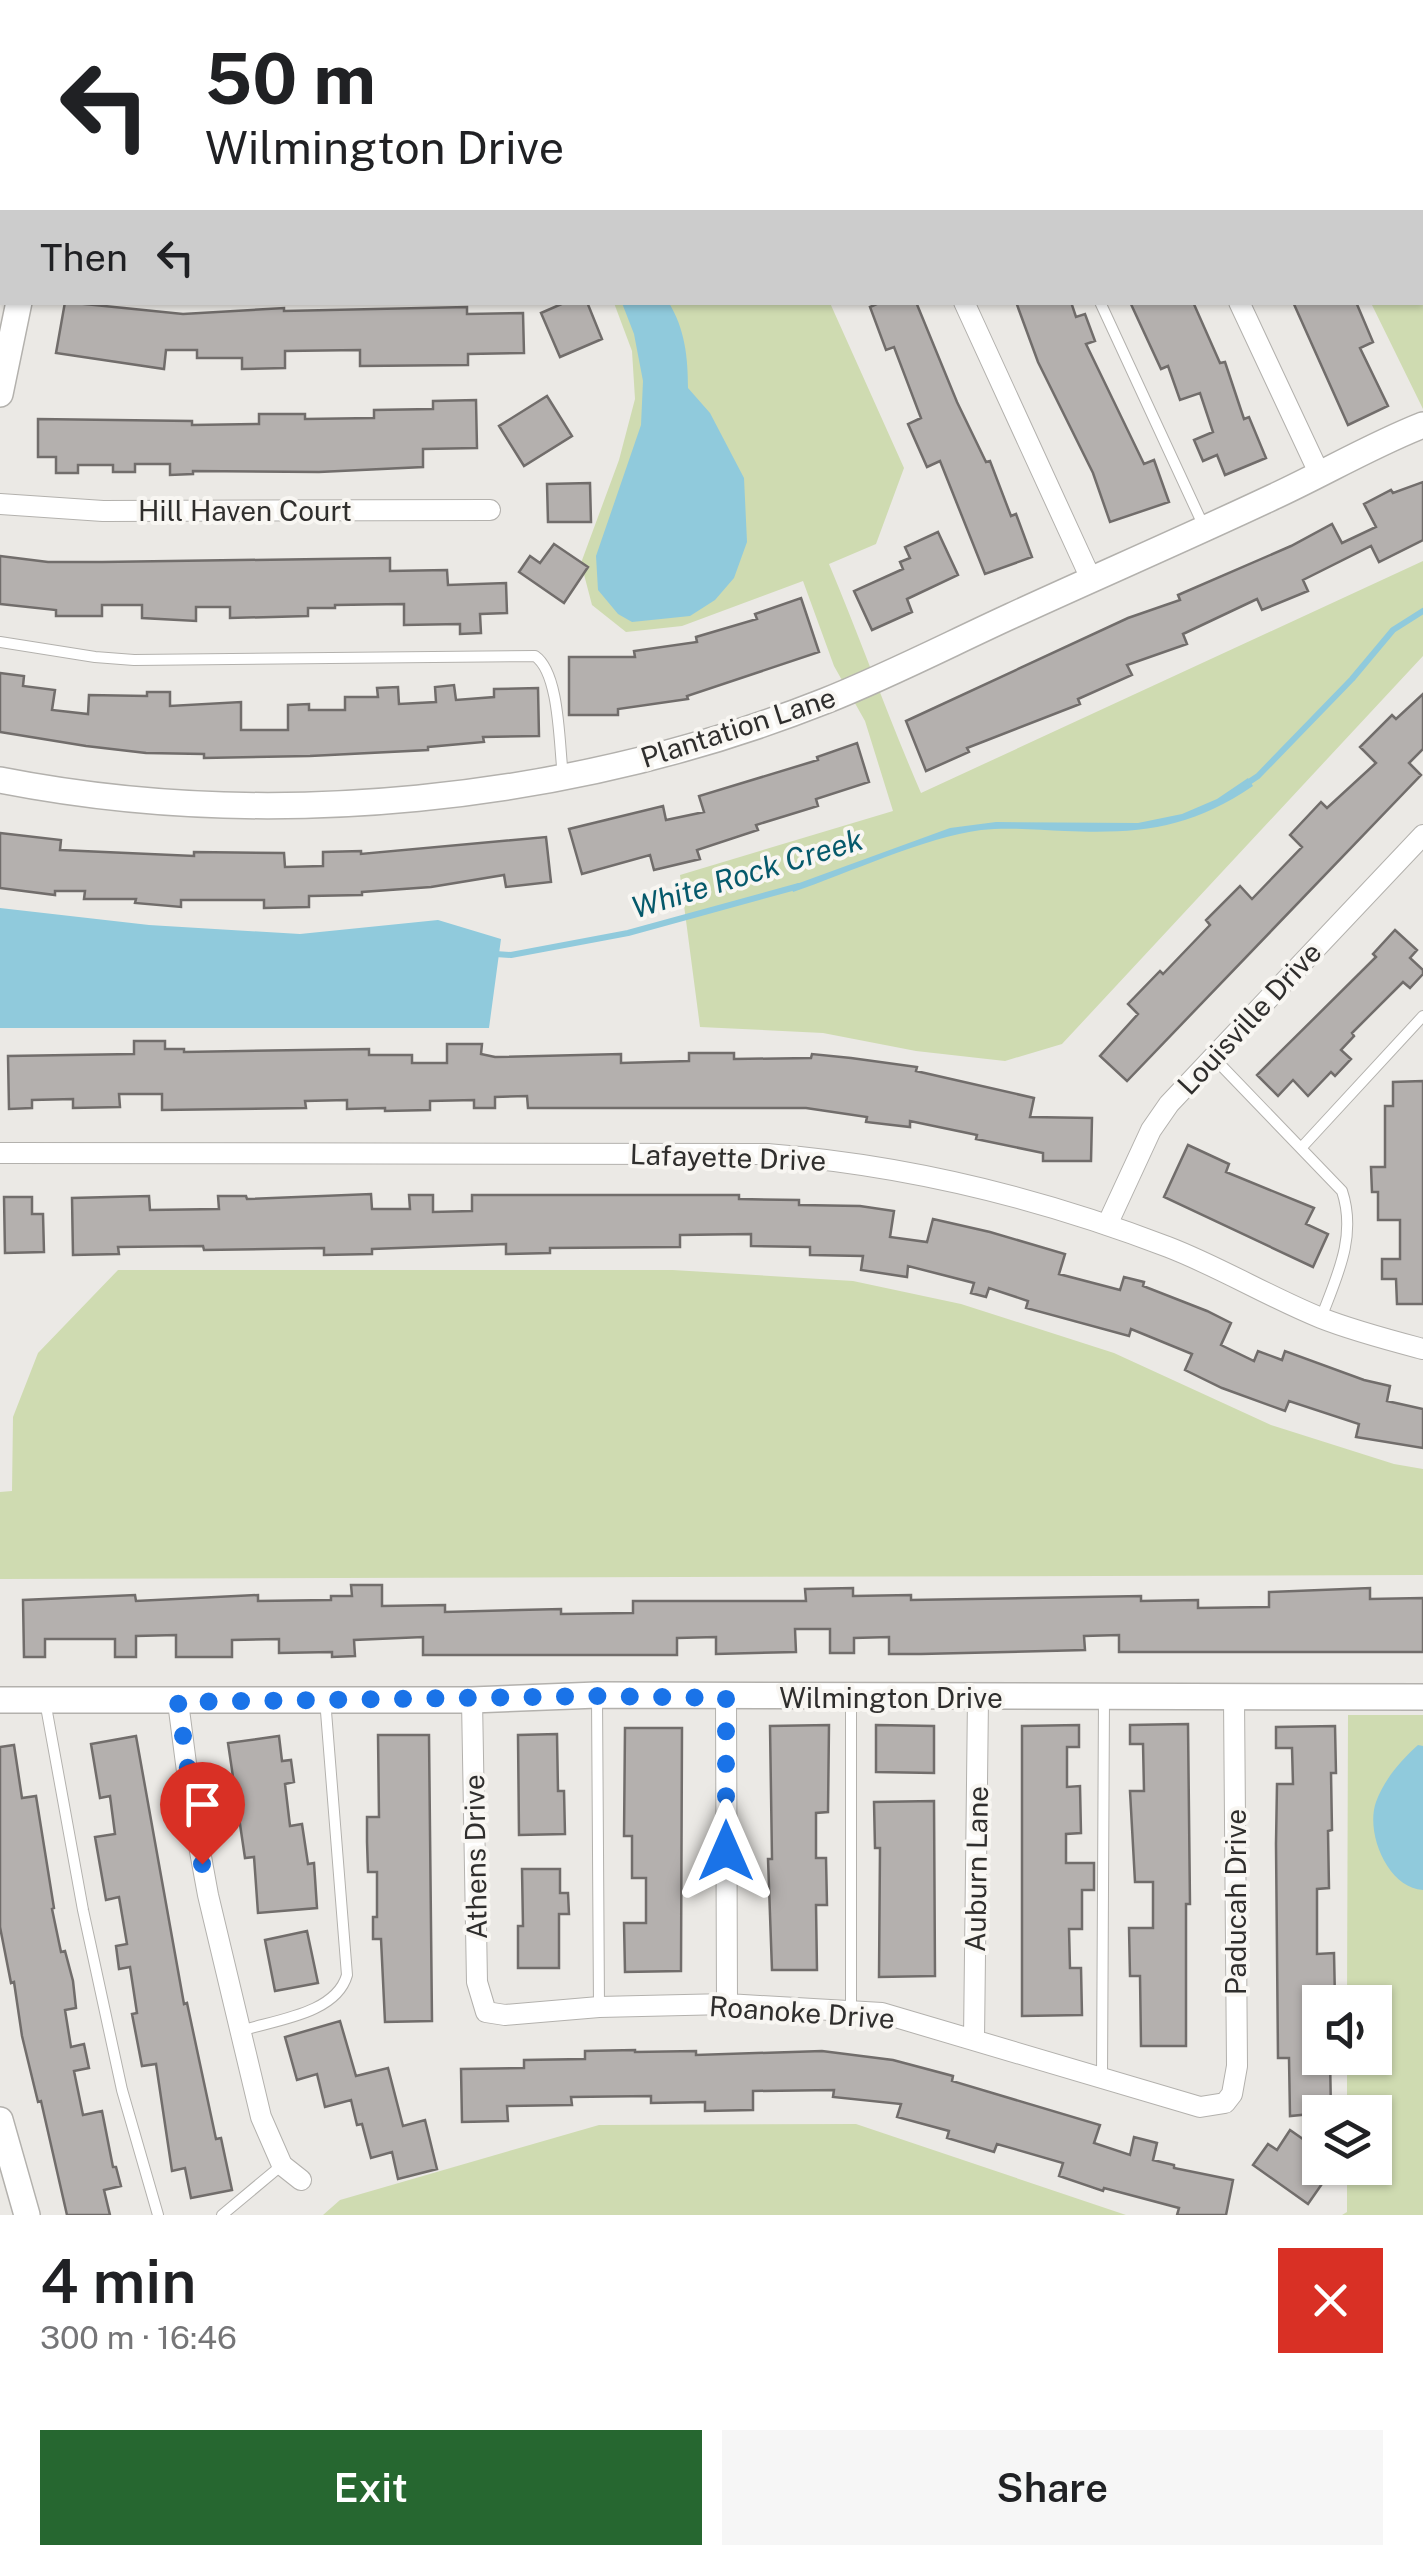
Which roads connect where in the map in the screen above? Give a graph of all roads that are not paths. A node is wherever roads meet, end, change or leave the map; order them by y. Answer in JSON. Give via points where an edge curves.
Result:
{"nodes":[{"id":1,"x":965,"y":305,"type":"edge"},
{"id":2,"x":1101,"y":305,"type":"edge"},
{"id":3,"x":1241,"y":305,"type":"edge"},
{"id":4,"x":11,"y":316,"type":"edge"},
{"id":5,"x":0,"y":394,"type":"edge"},
{"id":6,"x":1423,"y":424,"type":"edge"},
{"id":7,"x":1320,"y":475,"type":"junction"},
{"id":8,"x":0,"y":504,"type":"edge"},
{"id":9,"x":490,"y":510,"type":"dead end"},
{"id":10,"x":1205,"y":529,"type":"junction"},
{"id":11,"x":1091,"y":579,"type":"junction"},
{"id":12,"x":0,"y":642,"type":"edge"},
{"id":13,"x":563,"y":778,"type":"junction"},
{"id":14,"x":0,"y":780,"type":"edge"},
{"id":15,"x":1423,"y":835,"type":"edge"},
{"id":16,"x":1423,"y":1016,"type":"edge"},
{"id":17,"x":1212,"y":1056,"type":"junction"},
{"id":18,"x":1302,"y":1148,"type":"junction"},
{"id":19,"x":0,"y":1152,"type":"edge"},
{"id":20,"x":1107,"y":1225,"type":"junction"},
{"id":21,"x":1322,"y":1318,"type":"junction"},
{"id":22,"x":1423,"y":1349,"type":"edge"},
{"id":23,"x":851,"y":1695,"type":"junction"},
{"id":24,"x":598,"y":1696,"type":"junction"},
{"id":25,"x":325,"y":1698,"type":"junction"},
{"id":26,"x":726,"y":1698,"type":"junction"},
{"id":27,"x":978,"y":1698,"type":"junction"},
{"id":28,"x":1104,"y":1698,"type":"junction"},
{"id":29,"x":1234,"y":1698,"type":"junction"},
{"id":30,"x":1423,"y":1698,"type":"edge"},
{"id":31,"x":0,"y":1700,"type":"edge"},
{"id":32,"x":472,"y":1700,"type":"junction"},
{"id":33,"x":45,"y":1701,"type":"junction"},
{"id":34,"x":178,"y":1702,"type":"junction"},
{"id":35,"x":727,"y":2004,"type":"junction"},
{"id":36,"x":599,"y":2007,"type":"junction"},
{"id":37,"x":851,"y":2010,"type":"junction"},
{"id":38,"x":486,"y":2012,"type":"joint"},
{"id":39,"x":240,"y":2031,"type":"junction"},
{"id":40,"x":974,"y":2040,"type":"junction"},
{"id":41,"x":1102,"y":2078,"type":"junction"},
{"id":42,"x":1226,"y":2103,"type":"joint"},
{"id":43,"x":0,"y":2120,"type":"edge"},
{"id":44,"x":282,"y":2165,"type":"junction"},
{"id":45,"x":301,"y":2180,"type":"dead end"},
{"id":46,"x":27,"y":2215,"type":"edge"},
{"id":47,"x":158,"y":2215,"type":"edge"},
{"id":48,"x":222,"y":2215,"type":"edge"}],
"edges":[{"from":1,"to":11,"type":"street"},
{"from":2,"to":10,"type":"lane"},
{"from":3,"to":7,"type":"street"},
{"from":4,"to":5,"type":"street"},
{"from":6,"to":7,"type":"street","name":"Plantation Lane"},
{"from":7,"to":10,"type":"street","name":"Plantation Lane"},
{"from":8,"to":9,"type":"street","name":"Hill Haven Court","via":[[103,511]]},
{"from":10,"to":11,"type":"street","name":"Plantation Lane"},
{"from":11,"to":13,"type":"street","name":"Plantation Lane","via":[[827,700],[693,746]]},
{"from":12,"to":13,"type":"lane","via":[[134,660],[535,656],[551,680]]},
{"from":13,"to":14,"type":"street","name":"Plantation Lane","via":[[290,806],[116,799]]},
{"from":15,"to":17,"type":"street","name":"Louisville Drive"},
{"from":16,"to":18,"type":"lane"},
{"from":17,"to":18,"type":"lane"},
{"from":17,"to":20,"type":"street","name":"Louisville Drive","via":[[1151,1130]]},
{"from":18,"to":21,"type":"lane","via":[[1337,1183],[1349,1216],[1348,1241]]},
{"from":19,"to":20,"type":"street","name":"Lafayette Drive","via":[[767,1154],[931,1175]]},
{"from":20,"to":21,"type":"street","name":"Lafayette Drive"},
{"from":21,"to":22,"type":"street","name":"Lafayette Drive"},
{"from":23,"to":26,"type":"street","name":"Wilmington Drive"},
{"from":23,"to":27,"type":"street","name":"Wilmington Drive"},
{"from":23,"to":37,"type":"lane"},
{"from":24,"to":26,"type":"street","name":"Wilmington Drive"},
{"from":24,"to":32,"type":"street","name":"Wilmington Drive"},
{"from":24,"to":36,"type":"lane"},
{"from":25,"to":32,"type":"street","name":"Wilmington Drive"},
{"from":25,"to":34,"type":"street","name":"Wilmington Drive"},
{"from":25,"to":39,"type":"lane","via":[[344,1988],[316,2007]]},
{"from":26,"to":35,"type":"street"},
{"from":27,"to":28,"type":"street","name":"Wilmington Drive"},
{"from":27,"to":40,"type":"street","name":"Auburn Lane"},
{"from":28,"to":29,"type":"street","name":"Wilmington Drive"},
{"from":28,"to":41,"type":"lane"},
{"from":29,"to":30,"type":"street","name":"Wilmington Drive"},
{"from":29,"to":42,"type":"street","name":"Paducah Drive","via":[[1237,2066]]},
{"from":31,"to":33,"type":"street","name":"Wilmington Drive"},
{"from":32,"to":38,"type":"street","name":"Athens Drive","via":[[477,1982]]},
{"from":33,"to":34,"type":"street","name":"Wilmington Drive"},
{"from":33,"to":47,"type":"lane","via":[[118,2072]]},
{"from":34,"to":39,"type":"street","via":[[208,1895]]},
{"from":35,"to":36,"type":"street","name":"Roanoke Drive"},
{"from":35,"to":37,"type":"street","name":"Roanoke Drive"},
{"from":36,"to":38,"type":"street","name":"Roanoke Drive"},
{"from":37,"to":40,"type":"street","name":"Roanoke Drive"},
{"from":39,"to":44,"type":"street","via":[[261,2118]]},
{"from":40,"to":41,"type":"street","name":"Roanoke Drive"},
{"from":41,"to":42,"type":"street","name":"Roanoke Drive","via":[[1200,2107]]},
{"from":43,"to":46,"type":"street"},
{"from":44,"to":45,"type":"street"},
{"from":44,"to":48,"type":"lane"}]}
